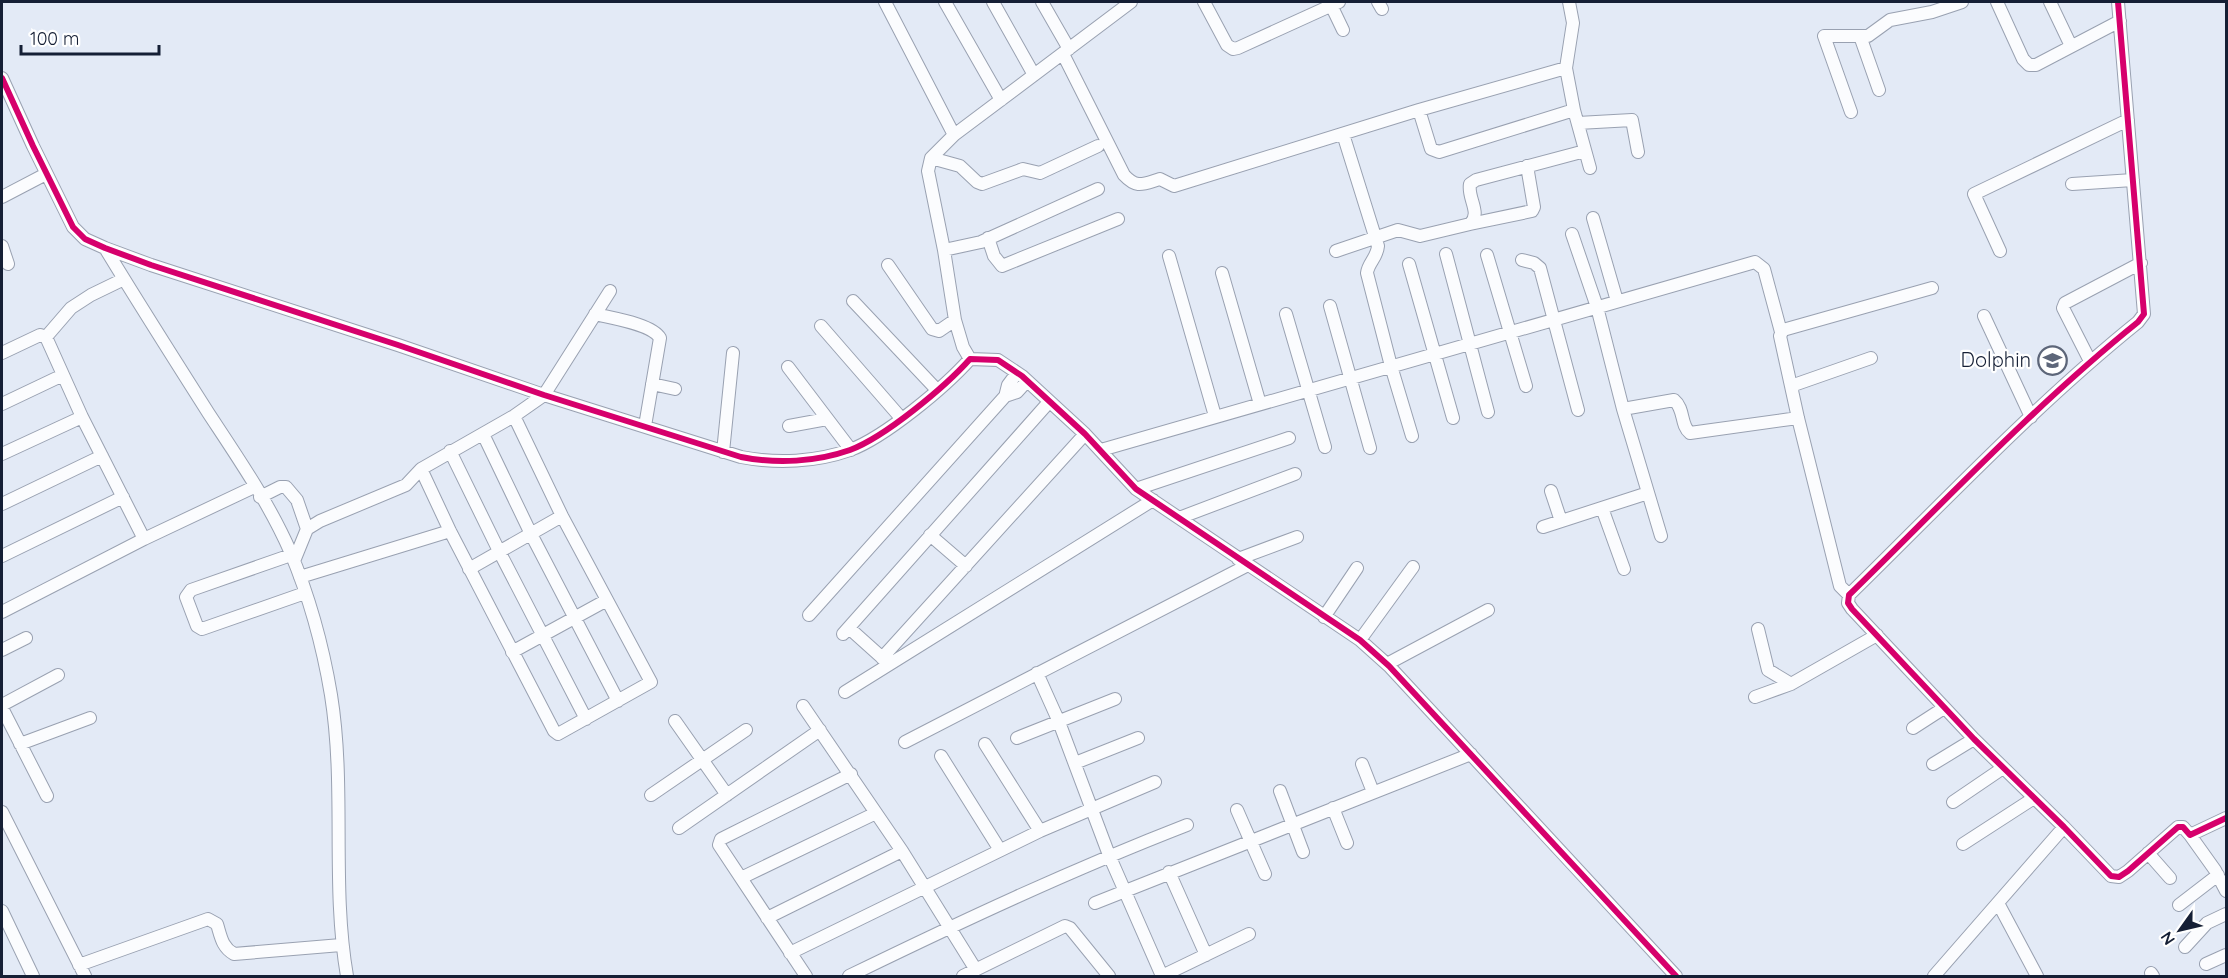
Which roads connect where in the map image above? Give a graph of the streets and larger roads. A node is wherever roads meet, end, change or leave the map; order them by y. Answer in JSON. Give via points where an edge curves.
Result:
{"nodes":[{"id":1,"x":885,"y":2,"type":"edge"},
{"id":2,"x":945,"y":2,"type":"edge"},
{"id":3,"x":993,"y":2,"type":"edge"},
{"id":4,"x":1042,"y":2,"type":"edge"},
{"id":5,"x":1131,"y":2,"type":"edge"},
{"id":6,"x":1204,"y":2,"type":"edge"},
{"id":7,"x":1569,"y":2,"type":"edge"},
{"id":8,"x":1962,"y":2,"type":"edge"},
{"id":9,"x":1997,"y":2,"type":"edge"},
{"id":10,"x":2050,"y":2,"type":"edge"},
{"id":11,"x":2118,"y":2,"type":"edge"},
{"id":12,"x":1335,"y":3,"type":"edge"},
{"id":13,"x":2120,"y":21,"type":"junction"},
{"id":14,"x":1343,"y":30,"type":"dead end"},
{"id":15,"x":1864,"y":36,"type":"junction"},
{"id":16,"x":2071,"y":46,"type":"junction"},
{"id":17,"x":1066,"y":52,"type":"junction"},
{"id":18,"x":1566,"y":68,"type":"junction"},
{"id":19,"x":1034,"y":75,"type":"junction"},
{"id":20,"x":2,"y":78,"type":"edge"},
{"id":21,"x":1879,"y":90,"type":"dead end"},
{"id":22,"x":1001,"y":100,"type":"junction"},
{"id":23,"x":1419,"y":110,"type":"junction"},
{"id":24,"x":1574,"y":110,"type":"junction"},
{"id":25,"x":1851,"y":112,"type":"dead end"},
{"id":26,"x":2128,"y":120,"type":"junction"},
{"id":27,"x":1578,"y":123,"type":"junction"},
{"id":28,"x":1343,"y":134,"type":"junction"},
{"id":29,"x":954,"y":135,"type":"junction"},
{"id":30,"x":1098,"y":146,"type":"dead end"},
{"id":31,"x":1585,"y":151,"type":"junction"},
{"id":32,"x":1638,"y":152,"type":"dead end"},
{"id":33,"x":931,"y":158,"type":"junction"},
{"id":34,"x":1527,"y":166,"type":"junction"},
{"id":35,"x":1590,"y":168,"type":"dead end"},
{"id":36,"x":46,"y":174,"type":"junction"},
{"id":37,"x":2133,"y":180,"type":"junction"},
{"id":38,"x":2072,"y":184,"type":"dead end"},
{"id":39,"x":1098,"y":189,"type":"dead end"},
{"id":40,"x":2,"y":197,"type":"edge"},
{"id":41,"x":1593,"y":218,"type":"dead end"},
{"id":42,"x":1118,"y":219,"type":"dead end"},
{"id":43,"x":1470,"y":224,"type":"junction"},
{"id":44,"x":1572,"y":234,"type":"dead end"},
{"id":45,"x":1374,"y":237,"type":"junction"},
{"id":46,"x":988,"y":238,"type":"junction"},
{"id":47,"x":2,"y":246,"type":"edge"},
{"id":48,"x":105,"y":248,"type":"junction"},
{"id":49,"x":944,"y":250,"type":"junction"},
{"id":50,"x":1335,"y":251,"type":"dead end"},
{"id":51,"x":2000,"y":251,"type":"dead end"},
{"id":52,"x":1446,"y":254,"type":"dead end"},
{"id":53,"x":1487,"y":255,"type":"dead end"},
{"id":54,"x":1169,"y":256,"type":"dead end"},
{"id":55,"x":1522,"y":260,"type":"dead end"},
{"id":56,"x":2141,"y":263,"type":"junction"},
{"id":57,"x":8,"y":264,"type":"dead end"},
{"id":58,"x":1409,"y":264,"type":"dead end"},
{"id":59,"x":888,"y":266,"type":"dead end"},
{"id":60,"x":1222,"y":273,"type":"dead end"},
{"id":61,"x":124,"y":279,"type":"junction"},
{"id":62,"x":1932,"y":288,"type":"dead end"},
{"id":63,"x":610,"y":291,"type":"dead end"},
{"id":64,"x":853,"y":301,"type":"dead end"},
{"id":65,"x":1617,"y":301,"type":"junction"},
{"id":66,"x":1330,"y":306,"type":"dead end"},
{"id":67,"x":1597,"y":307,"type":"junction"},
{"id":68,"x":595,"y":314,"type":"junction"},
{"id":69,"x":1286,"y":314,"type":"dead end"},
{"id":70,"x":1984,"y":316,"type":"dead end"},
{"id":71,"x":955,"y":320,"type":"junction"},
{"id":72,"x":1554,"y":320,"type":"junction"},
{"id":73,"x":821,"y":326,"type":"dead end"},
{"id":74,"x":1781,"y":332,"type":"junction"},
{"id":75,"x":1510,"y":333,"type":"junction"},
{"id":76,"x":46,"y":337,"type":"junction"},
{"id":77,"x":1468,"y":345,"type":"junction"},
{"id":78,"x":2,"y":353,"type":"edge"},
{"id":79,"x":733,"y":353,"type":"dead end"},
{"id":80,"x":1434,"y":354,"type":"junction"},
{"id":81,"x":1871,"y":358,"type":"dead end"},
{"id":82,"x":970,"y":359,"type":"junction"},
{"id":83,"x":2090,"y":361,"type":"junction"},
{"id":84,"x":1391,"y":366,"type":"junction"},
{"id":85,"x":788,"y":367,"type":"dead end"},
{"id":86,"x":63,"y":375,"type":"junction"},
{"id":87,"x":1022,"y":377,"type":"junction"},
{"id":88,"x":1350,"y":377,"type":"junction"},
{"id":89,"x":652,"y":384,"type":"junction"},
{"id":90,"x":1526,"y":386,"type":"dead end"},
{"id":91,"x":1791,"y":386,"type":"junction"},
{"id":92,"x":675,"y":389,"type":"dead end"},
{"id":93,"x":937,"y":390,"type":"junction"},
{"id":94,"x":1308,"y":390,"type":"junction"},
{"id":95,"x":544,"y":395,"type":"junction"},
{"id":96,"x":1049,"y":402,"type":"junction"},
{"id":97,"x":2,"y":404,"type":"edge"},
{"id":98,"x":1260,"y":404,"type":"junction"},
{"id":99,"x":1578,"y":410,"type":"dead end"},
{"id":100,"x":1623,"y":410,"type":"junction"},
{"id":101,"x":1488,"y":412,"type":"dead end"},
{"id":102,"x":514,"y":416,"type":"junction"},
{"id":103,"x":1215,"y":416,"type":"junction"},
{"id":104,"x":82,"y":417,"type":"junction"},
{"id":105,"x":2031,"y":417,"type":"junction"},
{"id":106,"x":901,"y":418,"type":"junction"},
{"id":107,"x":1453,"y":418,"type":"dead end"},
{"id":108,"x":1798,"y":418,"type":"junction"},
{"id":109,"x":827,"y":419,"type":"junction"},
{"id":110,"x":645,"y":426,"type":"junction"},
{"id":111,"x":789,"y":426,"type":"dead end"},
{"id":112,"x":483,"y":434,"type":"junction"},
{"id":113,"x":1085,"y":434,"type":"junction"},
{"id":114,"x":1412,"y":436,"type":"dead end"},
{"id":115,"x":1289,"y":438,"type":"dead end"},
{"id":116,"x":1325,"y":447,"type":"dead end"},
{"id":117,"x":1370,"y":448,"type":"dead end"},
{"id":118,"x":851,"y":450,"type":"junction"},
{"id":119,"x":1101,"y":450,"type":"junction"},
{"id":120,"x":450,"y":451,"type":"junction"},
{"id":121,"x":723,"y":452,"type":"junction"},
{"id":122,"x":2,"y":454,"type":"edge"},
{"id":123,"x":102,"y":456,"type":"junction"},
{"id":124,"x":421,"y":469,"type":"junction"},
{"id":125,"x":1295,"y":474,"type":"dead end"},
{"id":126,"x":1136,"y":489,"type":"junction"},
{"id":127,"x":1551,"y":491,"type":"dead end"},
{"id":128,"x":257,"y":492,"type":"junction"},
{"id":129,"x":1648,"y":493,"type":"junction"},
{"id":130,"x":123,"y":497,"type":"junction"},
{"id":131,"x":1153,"y":500,"type":"junction"},
{"id":132,"x":2,"y":504,"type":"edge"},
{"id":133,"x":1602,"y":508,"type":"junction"},
{"id":134,"x":562,"y":516,"type":"junction"},
{"id":135,"x":1179,"y":518,"type":"junction"},
{"id":136,"x":1561,"y":521,"type":"junction"},
{"id":137,"x":1543,"y":527,"type":"dead end"},
{"id":138,"x":307,"y":529,"type":"junction"},
{"id":139,"x":450,"y":531,"type":"junction"},
{"id":140,"x":531,"y":534,"type":"junction"},
{"id":141,"x":930,"y":535,"type":"junction"},
{"id":142,"x":1661,"y":536,"type":"dead end"},
{"id":143,"x":1297,"y":537,"type":"dead end"},
{"id":144,"x":144,"y":539,"type":"junction"},
{"id":145,"x":499,"y":551,"type":"junction"},
{"id":146,"x":2,"y":556,"type":"edge"},
{"id":147,"x":293,"y":558,"type":"junction"},
{"id":148,"x":1243,"y":562,"type":"junction"},
{"id":149,"x":966,"y":566,"type":"junction"},
{"id":150,"x":1413,"y":567,"type":"dead end"},
{"id":151,"x":1357,"y":568,"type":"dead end"},
{"id":152,"x":469,"y":569,"type":"junction"},
{"id":153,"x":1624,"y":569,"type":"dead end"},
{"id":154,"x":300,"y":577,"type":"junction"},
{"id":155,"x":305,"y":592,"type":"junction"},
{"id":156,"x":1849,"y":595,"type":"junction"},
{"id":157,"x":607,"y":600,"type":"junction"},
{"id":158,"x":1488,"y":610,"type":"dead end"},
{"id":159,"x":2,"y":612,"type":"edge"},
{"id":160,"x":809,"y":615,"type":"dead end"},
{"id":161,"x":575,"y":617,"type":"junction"},
{"id":162,"x":1324,"y":617,"type":"junction"},
{"id":163,"x":1758,"y":629,"type":"dead end"},
{"id":164,"x":544,"y":634,"type":"junction"},
{"id":165,"x":1877,"y":635,"type":"junction"},
{"id":166,"x":26,"y":638,"type":"dead end"},
{"id":167,"x":1360,"y":640,"type":"junction"},
{"id":168,"x":2,"y":650,"type":"edge"},
{"id":169,"x":512,"y":652,"type":"junction"},
{"id":170,"x":886,"y":661,"type":"junction"},
{"id":171,"x":1387,"y":664,"type":"junction"},
{"id":172,"x":1037,"y":673,"type":"junction"},
{"id":173,"x":58,"y":675,"type":"dead end"},
{"id":174,"x":1791,"y":684,"type":"junction"},
{"id":175,"x":845,"y":692,"type":"dead end"},
{"id":176,"x":1755,"y":697,"type":"dead end"},
{"id":177,"x":1115,"y":699,"type":"dead end"},
{"id":178,"x":618,"y":701,"type":"junction"},
{"id":179,"x":2,"y":706,"type":"edge"},
{"id":180,"x":803,"y":706,"type":"dead end"},
{"id":181,"x":1944,"y":708,"type":"junction"},
{"id":182,"x":90,"y":718,"type":"dead end"},
{"id":183,"x":586,"y":719,"type":"junction"},
{"id":184,"x":675,"y":721,"type":"dead end"},
{"id":185,"x":1059,"y":722,"type":"junction"},
{"id":186,"x":1913,"y":728,"type":"dead end"},
{"id":187,"x":746,"y":730,"type":"dead end"},
{"id":188,"x":820,"y":730,"type":"junction"},
{"id":189,"x":1017,"y":738,"type":"dead end"},
{"id":190,"x":1138,"y":738,"type":"dead end"},
{"id":191,"x":1974,"y":739,"type":"junction"},
{"id":192,"x":905,"y":742,"type":"dead end"},
{"id":193,"x":20,"y":744,"type":"junction"},
{"id":194,"x":985,"y":744,"type":"dead end"},
{"id":195,"x":1471,"y":754,"type":"junction"},
{"id":196,"x":941,"y":756,"type":"dead end"},
{"id":197,"x":702,"y":760,"type":"junction"},
{"id":198,"x":1075,"y":763,"type":"junction"},
{"id":199,"x":1362,"y":764,"type":"dead end"},
{"id":200,"x":1933,"y":765,"type":"dead end"},
{"id":201,"x":2003,"y":768,"type":"junction"},
{"id":202,"x":851,"y":774,"type":"junction"},
{"id":203,"x":1155,"y":782,"type":"dead end"},
{"id":204,"x":1280,"y":791,"type":"dead end"},
{"id":205,"x":1373,"y":792,"type":"junction"},
{"id":206,"x":651,"y":795,"type":"dead end"},
{"id":207,"x":727,"y":795,"type":"junction"},
{"id":208,"x":46,"y":796,"type":"dead end"},
{"id":209,"x":2034,"y":798,"type":"junction"},
{"id":210,"x":1953,"y":802,"type":"dead end"},
{"id":211,"x":1333,"y":808,"type":"junction"},
{"id":212,"x":1093,"y":809,"type":"junction"},
{"id":213,"x":1238,"y":810,"type":"dead end"},
{"id":214,"x":2,"y":812,"type":"edge"},
{"id":215,"x":876,"y":813,"type":"junction"},
{"id":216,"x":2226,"y":818,"type":"edge"},
{"id":217,"x":1293,"y":824,"type":"junction"},
{"id":218,"x":1187,"y":825,"type":"dead end"},
{"id":219,"x":2064,"y":827,"type":"junction"},
{"id":220,"x":679,"y":828,"type":"dead end"},
{"id":221,"x":1040,"y":831,"type":"junction"},
{"id":222,"x":2190,"y":835,"type":"junction"},
{"id":223,"x":1251,"y":840,"type":"junction"},
{"id":224,"x":1347,"y":843,"type":"dead end"},
{"id":225,"x":1963,"y":844,"type":"dead end"},
{"id":226,"x":1000,"y":850,"type":"junction"},
{"id":227,"x":902,"y":851,"type":"junction"},
{"id":228,"x":1303,"y":852,"type":"dead end"},
{"id":229,"x":2148,"y":853,"type":"junction"},
{"id":230,"x":1108,"y":855,"type":"junction"},
{"id":231,"x":1169,"y":872,"type":"junction"},
{"id":232,"x":1265,"y":874,"type":"dead end"},
{"id":233,"x":2218,"y":875,"type":"junction"},
{"id":234,"x":741,"y":878,"type":"junction"},
{"id":235,"x":2170,"y":878,"type":"dead end"},
{"id":236,"x":924,"y":889,"type":"junction"},
{"id":237,"x":1125,"y":890,"type":"junction"},
{"id":238,"x":2226,"y":891,"type":"edge"},
{"id":239,"x":1095,"y":903,"type":"dead end"},
{"id":240,"x":1998,"y":903,"type":"junction"},
{"id":241,"x":2179,"y":905,"type":"dead end"},
{"id":242,"x":2,"y":911,"type":"edge"},
{"id":243,"x":2226,"y":914,"type":"edge"},
{"id":244,"x":767,"y":918,"type":"junction"},
{"id":245,"x":949,"y":928,"type":"junction"},
{"id":246,"x":1249,"y":934,"type":"dead end"},
{"id":247,"x":341,"y":945,"type":"junction"},
{"id":248,"x":2185,"y":947,"type":"dead end"},
{"id":249,"x":790,"y":952,"type":"junction"},
{"id":250,"x":1206,"y":955,"type":"junction"},
{"id":251,"x":2226,"y":955,"type":"edge"},
{"id":252,"x":2206,"y":964,"type":"dead end"},
{"id":253,"x":981,"y":967,"type":"junction"},
{"id":254,"x":82,"y":971,"type":"edge"},
{"id":255,"x":33,"y":976,"type":"edge"},
{"id":256,"x":347,"y":976,"type":"edge"},
{"id":257,"x":806,"y":976,"type":"edge"},
{"id":258,"x":849,"y":976,"type":"edge"},
{"id":259,"x":963,"y":976,"type":"edge"},
{"id":260,"x":993,"y":976,"type":"edge"},
{"id":261,"x":1109,"y":976,"type":"edge"},
{"id":262,"x":1162,"y":976,"type":"edge"},
{"id":263,"x":1676,"y":976,"type":"edge"},
{"id":264,"x":1934,"y":976,"type":"edge"},
{"id":265,"x":2037,"y":976,"type":"edge"}],
"edges":[{"from":1,"to":29,"type":"street"},
{"from":2,"to":22,"type":"street"},
{"from":3,"to":19,"type":"street"},
{"from":4,"to":17,"type":"street"},
{"from":5,"to":17,"type":"street"},
{"from":6,"to":12,"type":"street","via":[[1227,45],[1233,49]]},
{"from":7,"to":18,"type":"street","via":[[1573,23]]},
{"from":8,"to":15,"type":"street","via":[[1890,20]]},
{"from":9,"to":16,"type":"street","via":[[2029,65]]},
{"from":10,"to":16,"type":"street"},
{"from":11,"to":13,"type":"street"},
{"from":12,"to":14,"type":"street"},
{"from":13,"to":16,"type":"street"},
{"from":13,"to":26,"type":"street"},
{"from":15,"to":21,"type":"street"},
{"from":15,"to":25,"type":"street","via":[[1824,36]]},
{"from":17,"to":19,"type":"street"},
{"from":17,"to":28,"type":"street","via":[[1124,175],[1132,183],[1160,179],[1174,186]]},
{"from":18,"to":23,"type":"street"},
{"from":18,"to":24,"type":"street"},
{"from":19,"to":22,"type":"street"},
{"from":20,"to":36,"type":"street"},
{"from":22,"to":29,"type":"street"},
{"from":23,"to":24,"type":"street","via":[[1431,149],[1439,152]]},
{"from":23,"to":28,"type":"street"},
{"from":24,"to":27,"type":"street"},
{"from":26,"to":37,"type":"street"},
{"from":26,"to":51,"type":"street","via":[[1974,194]]},
{"from":27,"to":31,"type":"street"},
{"from":27,"to":32,"type":"street","via":[[1632,120]]},
{"from":28,"to":45,"type":"street"},
{"from":29,"to":33,"type":"street"},
{"from":30,"to":33,"type":"street","via":[[1040,172],[1023,169],[982,184],[960,166]]},
{"from":31,"to":34,"type":"street"},
{"from":31,"to":35,"type":"street"},
{"from":33,"to":49,"type":"street","via":[[928,171]]},
{"from":34,"to":43,"type":"street","via":[[1470,184],[1475,215]]},
{"from":34,"to":43,"type":"street","via":[[1532,211]]},
{"from":36,"to":40,"type":"street"},
{"from":36,"to":48,"type":"street","via":[[79,234]]},
{"from":37,"to":38,"type":"street"},
{"from":37,"to":56,"type":"street"},
{"from":39,"to":46,"type":"street"},
{"from":41,"to":65,"type":"street"},
{"from":42,"to":46,"type":"street","via":[[1002,266]]},
{"from":43,"to":45,"type":"street","via":[[1420,236],[1398,230]]},
{"from":44,"to":67,"type":"street"},
{"from":45,"to":50,"type":"street"},
{"from":45,"to":84,"type":"street","via":[[1377,253],[1367,273]]},
{"from":46,"to":49,"type":"street"},
{"from":47,"to":57,"type":"street"},
{"from":48,"to":61,"type":"street"},
{"from":48,"to":95,"type":"street"},
{"from":49,"to":71,"type":"street"},
{"from":52,"to":77,"type":"street"},
{"from":53,"to":75,"type":"street"},
{"from":54,"to":103,"type":"street"},
{"from":55,"to":72,"type":"street","via":[[1540,268]]},
{"from":56,"to":83,"type":"street","via":[[2144,314]]},
{"from":56,"to":83,"type":"street","via":[[2065,303],[2063,308]]},
{"from":58,"to":80,"type":"street"},
{"from":59,"to":71,"type":"street","via":[[932,329],[939,331]]},
{"from":60,"to":98,"type":"street"},
{"from":61,"to":76,"type":"street","via":[[71,308]]},
{"from":61,"to":128,"type":"street"},
{"from":62,"to":74,"type":"street"},
{"from":63,"to":68,"type":"street"},
{"from":64,"to":93,"type":"street"},
{"from":65,"to":67,"type":"street"},
{"from":65,"to":74,"type":"street","via":[[1755,262],[1764,269]]},
{"from":66,"to":88,"type":"street"},
{"from":67,"to":72,"type":"street"},
{"from":67,"to":100,"type":"street"},
{"from":68,"to":89,"type":"street","via":[[657,333],[660,338]]},
{"from":68,"to":95,"type":"street"},
{"from":69,"to":94,"type":"street"},
{"from":70,"to":105,"type":"street"},
{"from":71,"to":82,"type":"street"},
{"from":72,"to":75,"type":"street"},
{"from":72,"to":99,"type":"street"},
{"from":73,"to":106,"type":"street"},
{"from":74,"to":91,"type":"street"},
{"from":75,"to":77,"type":"street"},
{"from":75,"to":90,"type":"street"},
{"from":76,"to":78,"type":"street","via":[[40,335]]},
{"from":76,"to":86,"type":"street"},
{"from":77,"to":80,"type":"street"},
{"from":77,"to":101,"type":"street"},
{"from":79,"to":121,"type":"street"},
{"from":80,"to":84,"type":"street"},
{"from":80,"to":107,"type":"street"},
{"from":81,"to":91,"type":"street"},
{"from":82,"to":87,"type":"street","via":[[998,360]]},
{"from":82,"to":93,"type":"street"},
{"from":83,"to":105,"type":"street"},
{"from":84,"to":88,"type":"street"},
{"from":84,"to":114,"type":"street"},
{"from":85,"to":109,"type":"street"},
{"from":86,"to":97,"type":"street"},
{"from":86,"to":104,"type":"street"},
{"from":87,"to":96,"type":"street"},
{"from":87,"to":160,"type":"street","via":[[1008,385],[1007,394]]},
{"from":88,"to":94,"type":"street"},
{"from":88,"to":117,"type":"street"},
{"from":89,"to":92,"type":"street"},
{"from":89,"to":110,"type":"street"},
{"from":91,"to":108,"type":"street"},
{"from":93,"to":106,"type":"street"},
{"from":94,"to":98,"type":"street"},
{"from":94,"to":116,"type":"street"},
{"from":95,"to":102,"type":"street"},
{"from":95,"to":110,"type":"street"},
{"from":96,"to":113,"type":"street"},
{"from":96,"to":141,"type":"street"},
{"from":98,"to":103,"type":"street"},
{"from":100,"to":108,"type":"street","via":[[1674,400],[1690,434]]},
{"from":100,"to":129,"type":"street"},
{"from":102,"to":112,"type":"street"},
{"from":102,"to":134,"type":"street"},
{"from":103,"to":119,"type":"street"},
{"from":104,"to":122,"type":"street"},
{"from":104,"to":123,"type":"street"},
{"from":105,"to":156,"type":"street"},
{"from":106,"to":118,"type":"street"},
{"from":108,"to":156,"type":"street","via":[[1840,586]]},
{"from":109,"to":111,"type":"street"},
{"from":109,"to":118,"type":"street"},
{"from":110,"to":121,"type":"street"},
{"from":112,"to":120,"type":"street"},
{"from":112,"to":140,"type":"street"},
{"from":113,"to":119,"type":"street"},
{"from":113,"to":149,"type":"street"},
{"from":115,"to":126,"type":"street"},
{"from":118,"to":121,"type":"street","via":[[821,458],[765,462]]},
{"from":119,"to":126,"type":"street"},
{"from":120,"to":124,"type":"street"},
{"from":120,"to":145,"type":"street"},
{"from":123,"to":130,"type":"street"},
{"from":123,"to":132,"type":"street"},
{"from":124,"to":138,"type":"street","via":[[406,485]]},
{"from":124,"to":139,"type":"street"},
{"from":125,"to":135,"type":"street"},
{"from":126,"to":131,"type":"street"},
{"from":127,"to":136,"type":"street"},
{"from":128,"to":138,"type":"street","via":[[286,487],[297,500]]},
{"from":128,"to":144,"type":"street"},
{"from":128,"to":147,"type":"street"},
{"from":129,"to":133,"type":"street"},
{"from":129,"to":142,"type":"street"},
{"from":130,"to":144,"type":"street"},
{"from":130,"to":146,"type":"street"},
{"from":131,"to":135,"type":"street"},
{"from":131,"to":170,"type":"street"},
{"from":133,"to":136,"type":"street"},
{"from":133,"to":153,"type":"street"},
{"from":134,"to":140,"type":"street"},
{"from":134,"to":157,"type":"street"},
{"from":135,"to":148,"type":"street"},
{"from":136,"to":137,"type":"street"},
{"from":138,"to":147,"type":"street"},
{"from":139,"to":152,"type":"street"},
{"from":139,"to":154,"type":"street"},
{"from":140,"to":145,"type":"street"},
{"from":140,"to":161,"type":"street"},
{"from":141,"to":149,"type":"street"},
{"from":141,"to":170,"type":"street","via":[[846,631]]},
{"from":143,"to":148,"type":"street"},
{"from":144,"to":159,"type":"street"},
{"from":145,"to":152,"type":"street"},
{"from":145,"to":164,"type":"street"},
{"from":147,"to":154,"type":"street"},
{"from":147,"to":155,"type":"street","via":[[191,590],[186,597],[197,626],[202,629]]},
{"from":148,"to":162,"type":"street"},
{"from":148,"to":172,"type":"street"},
{"from":149,"to":170,"type":"street"},
{"from":150,"to":167,"type":"street"},
{"from":151,"to":162,"type":"street"},
{"from":152,"to":169,"type":"street"},
{"from":154,"to":155,"type":"street"},
{"from":155,"to":247,"type":"street","via":[[326,669],[337,740]]},
{"from":156,"to":165,"type":"street","via":[[1852,609]]},
{"from":157,"to":161,"type":"street"},
{"from":157,"to":178,"type":"street","via":[[651,682]]},
{"from":158,"to":171,"type":"street"},
{"from":161,"to":164,"type":"street"},
{"from":161,"to":178,"type":"street"},
{"from":162,"to":167,"type":"street"},
{"from":163,"to":174,"type":"street","via":[[1768,670]]},
{"from":164,"to":169,"type":"street"},
{"from":164,"to":183,"type":"street"},
{"from":165,"to":174,"type":"street"},
{"from":165,"to":181,"type":"street"},
{"from":166,"to":168,"type":"street"},
{"from":167,"to":171,"type":"street"},
{"from":169,"to":183,"type":"street","via":[[554,731],[562,734]]},
{"from":170,"to":175,"type":"street"},
{"from":171,"to":195,"type":"street"},
{"from":172,"to":185,"type":"street"},
{"from":172,"to":192,"type":"street"},
{"from":173,"to":179,"type":"street"},
{"from":174,"to":176,"type":"street"},
{"from":177,"to":185,"type":"street"},
{"from":178,"to":183,"type":"street"},
{"from":179,"to":193,"type":"street"},
{"from":180,"to":188,"type":"street"},
{"from":181,"to":186,"type":"street"},
{"from":181,"to":191,"type":"street"},
{"from":182,"to":193,"type":"street"},
{"from":184,"to":197,"type":"street"},
{"from":185,"to":189,"type":"street"},
{"from":185,"to":198,"type":"street"},
{"from":187,"to":197,"type":"street"},
{"from":188,"to":202,"type":"street"},
{"from":188,"to":207,"type":"street"},
{"from":190,"to":198,"type":"street"},
{"from":191,"to":200,"type":"street"},
{"from":191,"to":201,"type":"street"},
{"from":193,"to":208,"type":"street"},
{"from":194,"to":221,"type":"street"},
{"from":195,"to":205,"type":"street"},
{"from":195,"to":263,"type":"street"},
{"from":196,"to":226,"type":"street"},
{"from":197,"to":206,"type":"street"},
{"from":197,"to":207,"type":"street"},
{"from":198,"to":212,"type":"street"},
{"from":199,"to":205,"type":"street"},
{"from":201,"to":209,"type":"street"},
{"from":201,"to":210,"type":"street"},
{"from":202,"to":215,"type":"street"},
{"from":202,"to":234,"type":"street","via":[[721,839],[719,845]]},
{"from":203,"to":212,"type":"street"},
{"from":204,"to":217,"type":"street"},
{"from":205,"to":211,"type":"street"},
{"from":207,"to":220,"type":"street"},
{"from":209,"to":219,"type":"street"},
{"from":209,"to":225,"type":"street"},
{"from":211,"to":217,"type":"street"},
{"from":211,"to":224,"type":"street"},
{"from":212,"to":221,"type":"street"},
{"from":212,"to":230,"type":"street"},
{"from":213,"to":223,"type":"street"},
{"from":214,"to":254,"type":"street"},
{"from":215,"to":227,"type":"street"},
{"from":215,"to":234,"type":"street"},
{"from":216,"to":222,"type":"street"},
{"from":217,"to":223,"type":"street"},
{"from":217,"to":228,"type":"street"},
{"from":218,"to":230,"type":"street"},
{"from":219,"to":229,"type":"street","via":[[2111,876],[2119,877]]},
{"from":219,"to":240,"type":"street"},
{"from":221,"to":226,"type":"street"},
{"from":222,"to":229,"type":"street","via":[[2178,827]]},
{"from":222,"to":233,"type":"street"},
{"from":223,"to":231,"type":"street"},
{"from":223,"to":232,"type":"street"},
{"from":226,"to":236,"type":"street"},
{"from":227,"to":236,"type":"street"},
{"from":227,"to":244,"type":"street"},
{"from":229,"to":235,"type":"street"},
{"from":230,"to":237,"type":"street"},
{"from":230,"to":245,"type":"street"},
{"from":231,"to":237,"type":"street"},
{"from":231,"to":250,"type":"street"},
{"from":233,"to":238,"type":"street"},
{"from":233,"to":241,"type":"street"},
{"from":234,"to":244,"type":"street"},
{"from":236,"to":245,"type":"street"},
{"from":236,"to":249,"type":"street"},
{"from":237,"to":239,"type":"street"},
{"from":237,"to":262,"type":"street"},
{"from":240,"to":264,"type":"street"},
{"from":240,"to":265,"type":"street"},
{"from":242,"to":255,"type":"street"},
{"from":243,"to":248,"type":"street","via":[[2208,923]]},
{"from":244,"to":249,"type":"street"},
{"from":245,"to":253,"type":"street"},
{"from":245,"to":258,"type":"street"},
{"from":246,"to":250,"type":"street"},
{"from":247,"to":254,"type":"street","via":[[234,954],[223,944],[217,924],[208,919]]},
{"from":247,"to":256,"type":"street"},
{"from":249,"to":257,"type":"street"},
{"from":250,"to":262,"type":"street"},
{"from":251,"to":252,"type":"street"},
{"from":253,"to":259,"type":"street"},
{"from":253,"to":260,"type":"street"},
{"from":253,"to":261,"type":"street","via":[[1068,926]]}]}
